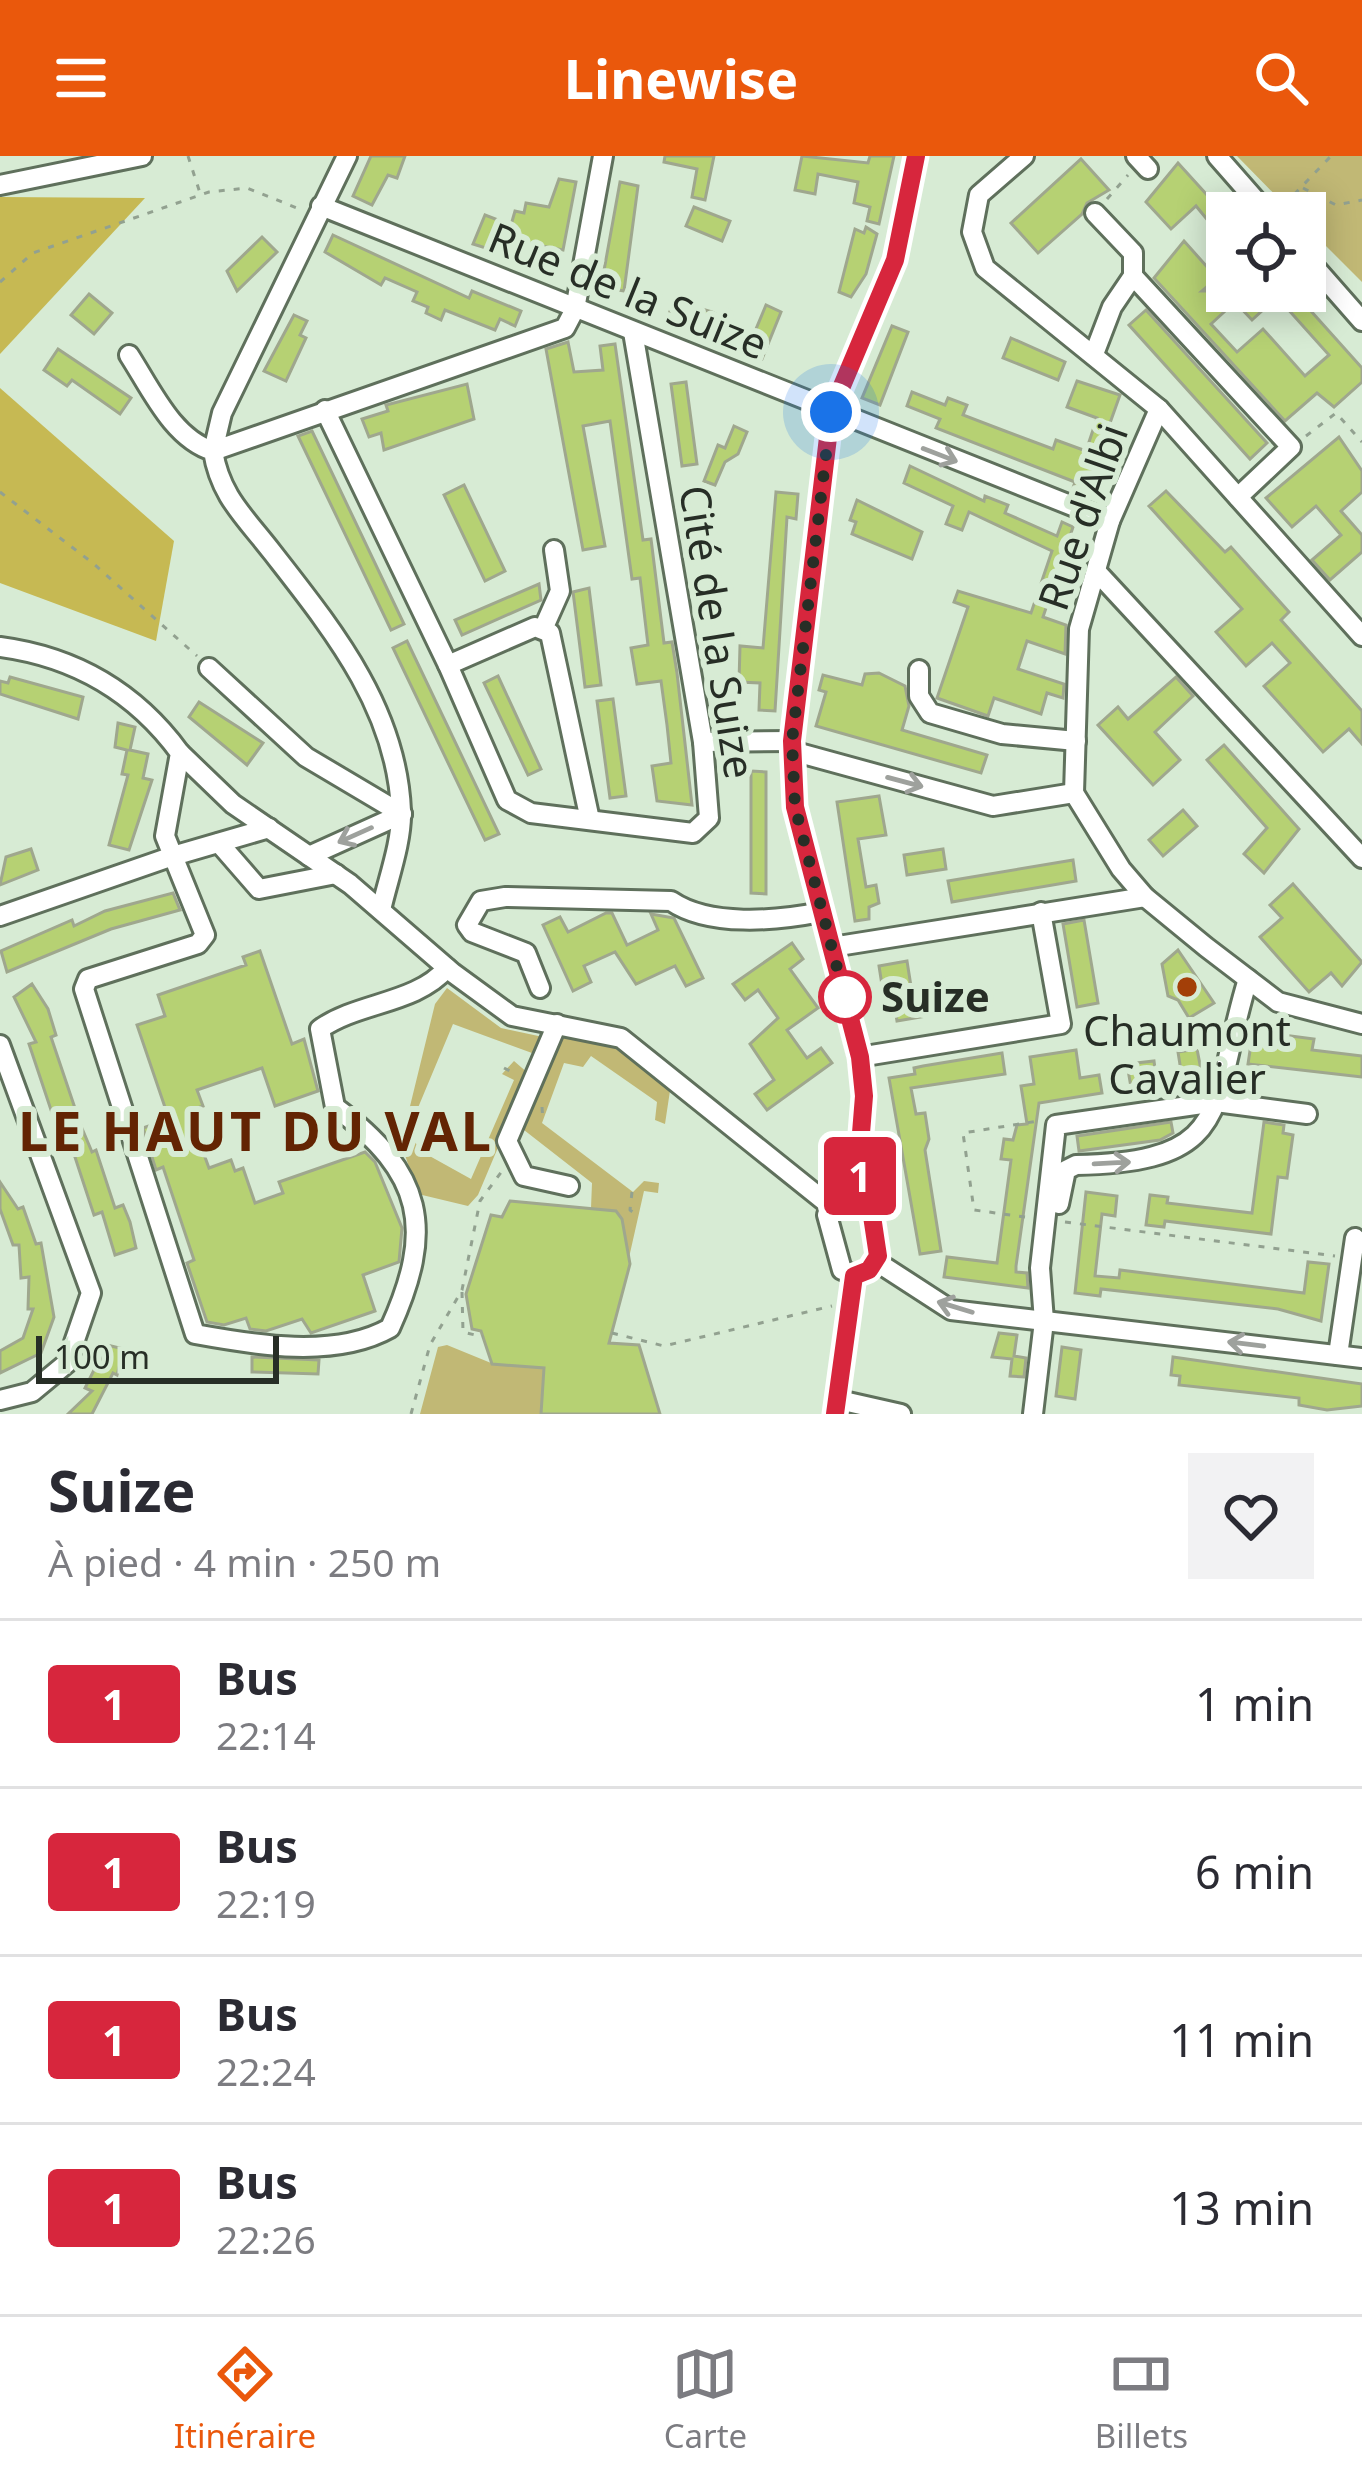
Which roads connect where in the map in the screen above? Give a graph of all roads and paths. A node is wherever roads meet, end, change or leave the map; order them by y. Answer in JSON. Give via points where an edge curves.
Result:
{"nodes":[{"id":1,"x":142,"y":156,"type":"edge"},
{"id":2,"x":188,"y":156,"type":"edge"},
{"id":3,"x":346,"y":156,"type":"edge"},
{"id":4,"x":603,"y":156,"type":"edge"},
{"id":5,"x":916,"y":156,"type":"edge"},
{"id":6,"x":1024,"y":156,"type":"edge"},
{"id":7,"x":1216,"y":156,"type":"edge"},
{"id":8,"x":1331,"y":156,"type":"edge"},
{"id":9,"x":1142,"y":163,"type":"edge"},
{"id":10,"x":0,"y":185,"type":"edge"},
{"id":11,"x":1302,"y":186,"type":"junction"},
{"id":12,"x":1255,"y":192,"type":"edge"},
{"id":13,"x":1295,"y":192,"type":"edge"},
{"id":14,"x":200,"y":195,"type":"junction"},
{"id":15,"x":1362,"y":200,"type":"edge"},
{"id":16,"x":319,"y":211,"type":"junction"},
{"id":17,"x":1095,"y":213,"type":"joint"},
{"id":18,"x":1133,"y":276,"type":"junction"},
{"id":19,"x":1326,"y":280,"type":"edge"},
{"id":20,"x":0,"y":282,"type":"edge"},
{"id":21,"x":575,"y":309,"type":"junction"},
{"id":22,"x":1362,"y":321,"type":"edge"},
{"id":23,"x":633,"y":332,"type":"junction"},
{"id":24,"x":1094,"y":354,"type":"junction"},
{"id":25,"x":129,"y":356,"type":"dead end"},
{"id":26,"x":1159,"y":409,"type":"junction"},
{"id":27,"x":325,"y":410,"type":"junction"},
{"id":28,"x":831,"y":412,"type":"junction"},
{"id":29,"x":1362,"y":442,"type":"edge"},
{"id":30,"x":1291,"y":447,"type":"junction"},
{"id":31,"x":213,"y":451,"type":"junction"},
{"id":32,"x":0,"y":492,"type":"edge"},
{"id":33,"x":1238,"y":497,"type":"junction"},
{"id":34,"x":1110,"y":521,"type":"junction"},
{"id":35,"x":554,"y":550,"type":"dead end"},
{"id":36,"x":1096,"y":571,"type":"junction"},
{"id":37,"x":544,"y":627,"type":"junction"},
{"id":38,"x":1362,"y":637,"type":"edge"},
{"id":39,"x":0,"y":647,"type":"edge"},
{"id":40,"x":448,"y":665,"type":"junction"},
{"id":41,"x":209,"y":668,"type":"joint"},
{"id":42,"x":920,"y":670,"type":"dead end"},
{"id":43,"x":1076,"y":741,"type":"junction"},
{"id":44,"x":703,"y":742,"type":"junction"},
{"id":45,"x":792,"y":746,"type":"junction"},
{"id":46,"x":181,"y":753,"type":"junction"},
{"id":47,"x":1074,"y":794,"type":"junction"},
{"id":48,"x":402,"y":814,"type":"junction"},
{"id":49,"x":590,"y":820,"type":"junction"},
{"id":50,"x":269,"y":828,"type":"junction"},
{"id":51,"x":219,"y":843,"type":"junction"},
{"id":52,"x":173,"y":856,"type":"junction"},
{"id":53,"x":309,"y":856,"type":"junction"},
{"id":54,"x":1362,"y":857,"type":"edge"},
{"id":55,"x":336,"y":874,"type":"junction"},
{"id":56,"x":1145,"y":897,"type":"junction"},
{"id":57,"x":382,"y":910,"type":"junction"},
{"id":58,"x":821,"y":912,"type":"junction"},
{"id":59,"x":1041,"y":912,"type":"junction"},
{"id":60,"x":0,"y":916,"type":"edge"},
{"id":61,"x":832,"y":947,"type":"junction"},
{"id":62,"x":447,"y":968,"type":"junction"},
{"id":63,"x":1248,"y":979,"type":"junction"},
{"id":64,"x":540,"y":988,"type":"dead end"},
{"id":65,"x":557,"y":1024,"type":"junction"},
{"id":66,"x":1362,"y":1024,"type":"edge"},
{"id":67,"x":0,"y":1046,"type":"edge"},
{"id":68,"x":860,"y":1057,"type":"junction"},
{"id":69,"x":1216,"y":1102,"type":"junction"},
{"id":70,"x":1306,"y":1114,"type":"dead end"},
{"id":71,"x":1056,"y":1124,"type":"junction"},
{"id":72,"x":513,"y":1154,"type":"junction"},
{"id":73,"x":568,"y":1186,"type":"dead end"},
{"id":74,"x":632,"y":1192,"type":"dead end"},
{"id":75,"x":856,"y":1195,"type":"junction"},
{"id":76,"x":828,"y":1204,"type":"junction"},
{"id":77,"x":637,"y":1215,"type":"dead end"},
{"id":78,"x":1051,"y":1220,"type":"junction"},
{"id":79,"x":1353,"y":1248,"type":"joint"},
{"id":80,"x":877,"y":1262,"type":"junction"},
{"id":81,"x":854,"y":1276,"type":"junction"},
{"id":82,"x":462,"y":1291,"type":"junction"},
{"id":83,"x":851,"y":1302,"type":"junction"},
{"id":84,"x":1044,"y":1321,"type":"junction"},
{"id":85,"x":612,"y":1333,"type":"dead end"},
{"id":86,"x":483,"y":1337,"type":"dead end"},
{"id":87,"x":1338,"y":1355,"type":"junction"},
{"id":88,"x":1362,"y":1358,"type":"edge"},
{"id":89,"x":0,"y":1400,"type":"edge"},
{"id":90,"x":837,"y":1407,"type":"edge"},
{"id":91,"x":411,"y":1414,"type":"edge"},
{"id":92,"x":901,"y":1414,"type":"edge"},
{"id":93,"x":1034,"y":1414,"type":"edge"}],
"edges":[{"from":1,"to":10,"type":"street"},
{"from":2,"to":14,"type":"path"},
{"from":3,"to":16,"type":"street"},
{"from":4,"to":21,"type":"street"},
{"from":5,"to":28,"type":"street","via":[[895,260]]},
{"from":6,"to":24,"type":"street","via":[[979,195],[972,232],[985,268]]},
{"from":7,"to":12,"type":"street"},
{"from":8,"to":11,"type":"path"},
{"from":9,"to":17,"type":"path"},
{"from":11,"to":13,"type":"path"},
{"from":11,"to":15,"type":"path","via":[[1336,205]]},
{"from":14,"to":16,"type":"path","via":[[247,188]]},
{"from":14,"to":20,"type":"path","via":[[33,253]]},
{"from":16,"to":21,"type":"street","name":"Rue de la Suize"},
{"from":16,"to":31,"type":"street","via":[[222,413]]},
{"from":17,"to":18,"type":"street","via":[[1133,254]]},
{"from":18,"to":24,"type":"street"},
{"from":18,"to":30,"type":"street"},
{"from":19,"to":22,"type":"street"},
{"from":21,"to":23,"type":"street","name":"Rue de la Suize"},
{"from":21,"to":27,"type":"street","via":[[565,328]]},
{"from":23,"to":28,"type":"street","name":"Rue de la Suize"},
{"from":23,"to":44,"type":"street","name":"Cité de la Suize"},
{"from":24,"to":26,"type":"street"},
{"from":25,"to":31,"type":"street","via":[[172,421],[195,446]]},
{"from":26,"to":33,"type":"street"},
{"from":26,"to":34,"type":"street","name":"Rue d'Albi"},
{"from":27,"to":31,"type":"street"},
{"from":27,"to":40,"type":"street","name":"Cité de la Suize"},
{"from":28,"to":34,"type":"street","name":"Rue de la Suize","one_way":true},
{"from":28,"to":45,"type":"street"},
{"from":29,"to":30,"type":"path","via":[[1336,413]]},
{"from":30,"to":33,"type":"street"},
{"from":31,"to":48,"type":"street","via":[[229,502],[332,631],[379,706]]},
{"from":32,"to":41,"type":"path"},
{"from":33,"to":38,"type":"street"},
{"from":34,"to":36,"type":"street","name":"Rue d'Albi"},
{"from":35,"to":37,"type":"street","via":[[560,591]]},
{"from":36,"to":43,"type":"street","name":"Rue d'Albi","via":[[1079,629]]},
{"from":36,"to":54,"type":"street"},
{"from":37,"to":40,"type":"street"},
{"from":37,"to":49,"type":"street"},
{"from":39,"to":46,"type":"street","via":[[94,674],[152,714]]},
{"from":40,"to":49,"type":"street","name":"Cité de la Suize","via":[[506,800],[531,813]]},
{"from":41,"to":48,"type":"street","via":[[306,757]]},
{"from":42,"to":43,"type":"street","via":[[919,696],[930,713],[1002,734]]},
{"from":43,"to":47,"type":"street","name":"Rue d'Albi"},
{"from":44,"to":45,"type":"street"},
{"from":44,"to":49,"type":"street","name":"Cité de la Suize","via":[[704,828]]},
{"from":45,"to":47,"type":"street","one_way":true,"via":[[993,806]]},
{"from":45,"to":58,"type":"street","via":[[795,807]]},
{"from":46,"to":50,"type":"street"},
{"from":46,"to":52,"type":"street","via":[[165,836]]},
{"from":47,"to":56,"type":"street"},
{"from":48,"to":53,"type":"street","one_way":true},
{"from":48,"to":57,"type":"street"},
{"from":50,"to":51,"type":"street"},
{"from":50,"to":53,"type":"street"},
{"from":51,"to":52,"type":"street"},
{"from":51,"to":55,"type":"street","via":[[259,889]]},
{"from":52,"to":60,"type":"street"},
{"from":52,"to":62,"type":"street","via":[[205,935],[88,979],[84,989],[195,1334],[255,1345],[363,1343],[390,1328],[419,1251],[403,1174],[374,1136],[335,1107],[320,1030],[427,986]]},
{"from":53,"to":55,"type":"street"},
{"from":55,"to":57,"type":"street"},
{"from":56,"to":59,"type":"street"},
{"from":56,"to":63,"type":"street"},
{"from":57,"to":62,"type":"street"},
{"from":58,"to":61,"type":"street"},
{"from":58,"to":64,"type":"street","via":[[691,915],[670,901],[481,901],[467,925],[526,953]]},
{"from":59,"to":61,"type":"street"},
{"from":59,"to":68,"type":"street","via":[[1061,1024]]},
{"from":61,"to":68,"type":"street"},
{"from":62,"to":65,"type":"street","via":[[512,1016]]},
{"from":63,"to":66,"type":"street","via":[[1278,1002]]},
{"from":63,"to":69,"type":"street"},
{"from":65,"to":72,"type":"street","via":[[507,1141]]},
{"from":65,"to":76,"type":"street","via":[[621,1038]]},
{"from":67,"to":89,"type":"street","via":[[91,1293],[68,1364],[32,1392]]},
{"from":68,"to":75,"type":"street"},
{"from":69,"to":70,"type":"street"},
{"from":69,"to":71,"type":"street"},
{"from":78,"to":69,"type":"street","one_way":true,"via":[[1066,1170],[1165,1157],[1197,1136]]},
{"from":71,"to":78,"type":"street"},
{"from":71,"to":78,"type":"path","via":[[962,1133],[974,1210]]},
{"from":72,"to":73,"type":"street","via":[[524,1176]]},
{"from":72,"to":82,"type":"path","via":[[480,1202]]},
{"from":74,"to":77,"type":"path"},
{"from":75,"to":76,"type":"street","via":[[836,1195]]},
{"from":75,"to":80,"type":"street","via":[[872,1216]]},
{"from":76,"to":81,"type":"street","via":[[831,1241],[842,1270]]},
{"from":78,"to":79,"type":"path"},
{"from":78,"to":84,"type":"street","via":[[1040,1268]]},
{"from":79,"to":87,"type":"street"},
{"from":80,"to":81,"type":"street"},
{"from":84,"to":80,"type":"street","one_way":true,"via":[[950,1310]]},
{"from":81,"to":83,"type":"street"},
{"from":82,"to":86,"type":"path","via":[[463,1332]]},
{"from":82,"to":91,"type":"path","via":[[430,1345]]},
{"from":83,"to":85,"type":"path","via":[[657,1347]]},
{"from":83,"to":90,"type":"street"},
{"from":87,"to":84,"type":"street","one_way":true},
{"from":84,"to":93,"type":"street"},
{"from":87,"to":88,"type":"street"},
{"from":90,"to":92,"type":"street"}]}
